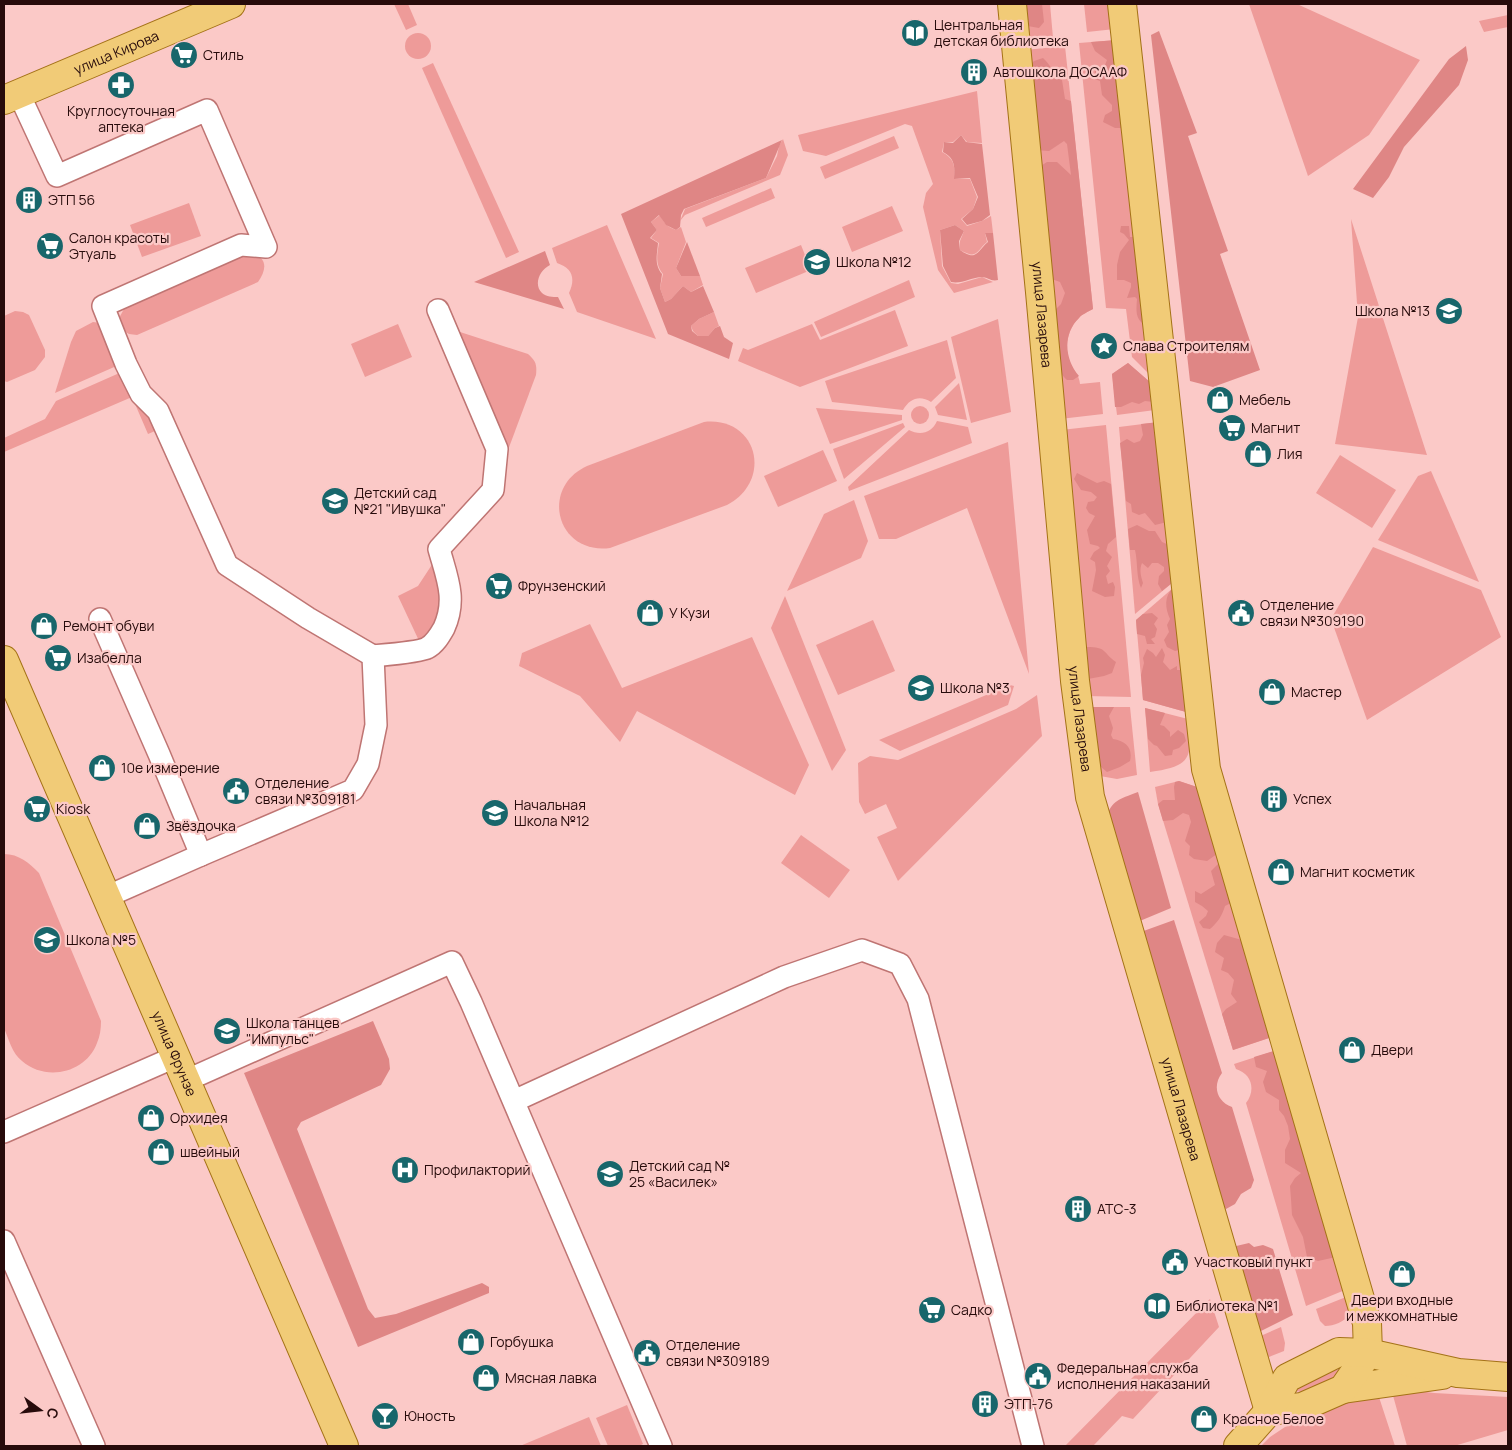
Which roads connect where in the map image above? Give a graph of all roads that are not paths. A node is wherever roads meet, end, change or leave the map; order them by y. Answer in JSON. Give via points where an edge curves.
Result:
{"nodes":[{"id":1,"x":230,"y":4,"type":"edge"},
{"id":2,"x":1012,"y":4,"type":"edge"},
{"id":3,"x":1122,"y":4,"type":"edge"},
{"id":4,"x":11,"y":97,"type":"edge"},
{"id":5,"x":438,"y":310,"type":"dead end"},
{"id":6,"x":100,"y":618,"type":"dead end"},
{"id":7,"x":373,"y":656,"type":"junction"},
{"id":8,"x":4,"y":660,"type":"edge"},
{"id":9,"x":201,"y":854,"type":"junction"},
{"id":10,"x":106,"y":897,"type":"junction"},
{"id":11,"x":180,"y":1069,"type":"junction"},
{"id":12,"x":514,"y":1101,"type":"junction"},
{"id":13,"x":4,"y":1132,"type":"edge"},
{"id":14,"x":4,"y":1240,"type":"edge"},
{"id":15,"x":1368,"y":1353,"type":"junction"},
{"id":16,"x":1458,"y":1373,"type":"junction"},
{"id":17,"x":1508,"y":1377,"type":"edge"},
{"id":18,"x":1343,"y":1389,"type":"junction"},
{"id":19,"x":1269,"y":1411,"type":"junction"},
{"id":20,"x":94,"y":1446,"type":"edge"},
{"id":21,"x":344,"y":1446,"type":"edge"},
{"id":22,"x":661,"y":1446,"type":"edge"},
{"id":23,"x":1033,"y":1446,"type":"edge"},
{"id":24,"x":1238,"y":1446,"type":"edge"}],
"edges":[{"from":1,"to":4,"type":"main road","name":"улица Кирова"},
{"from":2,"to":19,"type":"main road","name":"улица Лазарева","via":[[1075,681],[1090,797]]},
{"from":3,"to":15,"type":"main road","via":[[1206,769],[1368,1323]]},
{"from":4,"to":7,"type":"street","via":[[57,176],[207,110],[266,247],[241,245],[103,306],[141,394],[158,411],[226,565]]},
{"from":5,"to":7,"type":"street","via":[[497,449],[493,490],[439,549],[452,601],[439,637],[426,649]]},
{"from":6,"to":9,"type":"street"},
{"from":7,"to":9,"type":"street","via":[[376,725],[368,764],[353,790]]},
{"from":8,"to":10,"type":"main road","name":"улица Фрунзе"},
{"from":9,"to":10,"type":"street"},
{"from":10,"to":11,"type":"main road","name":"улица Фрунзе"},
{"from":11,"to":12,"type":"street","via":[[452,962]]},
{"from":11,"to":13,"type":"street"},
{"from":11,"to":21,"type":"main road","name":"улица Фрунзе"},
{"from":12,"to":22,"type":"street"},
{"from":12,"to":23,"type":"street","via":[[784,977],[862,950],[900,964],[918,999]]},
{"from":14,"to":20,"type":"street"},
{"from":15,"to":16,"type":"main road"},
{"from":15,"to":18,"type":"main road"},
{"from":15,"to":19,"type":"main road","via":[[1339,1352],[1287,1378]]},
{"from":16,"to":17,"type":"main road"},
{"from":16,"to":18,"type":"main road"},
{"from":18,"to":19,"type":"main road","via":[[1302,1407]]},
{"from":19,"to":24,"type":"main road"}]}
